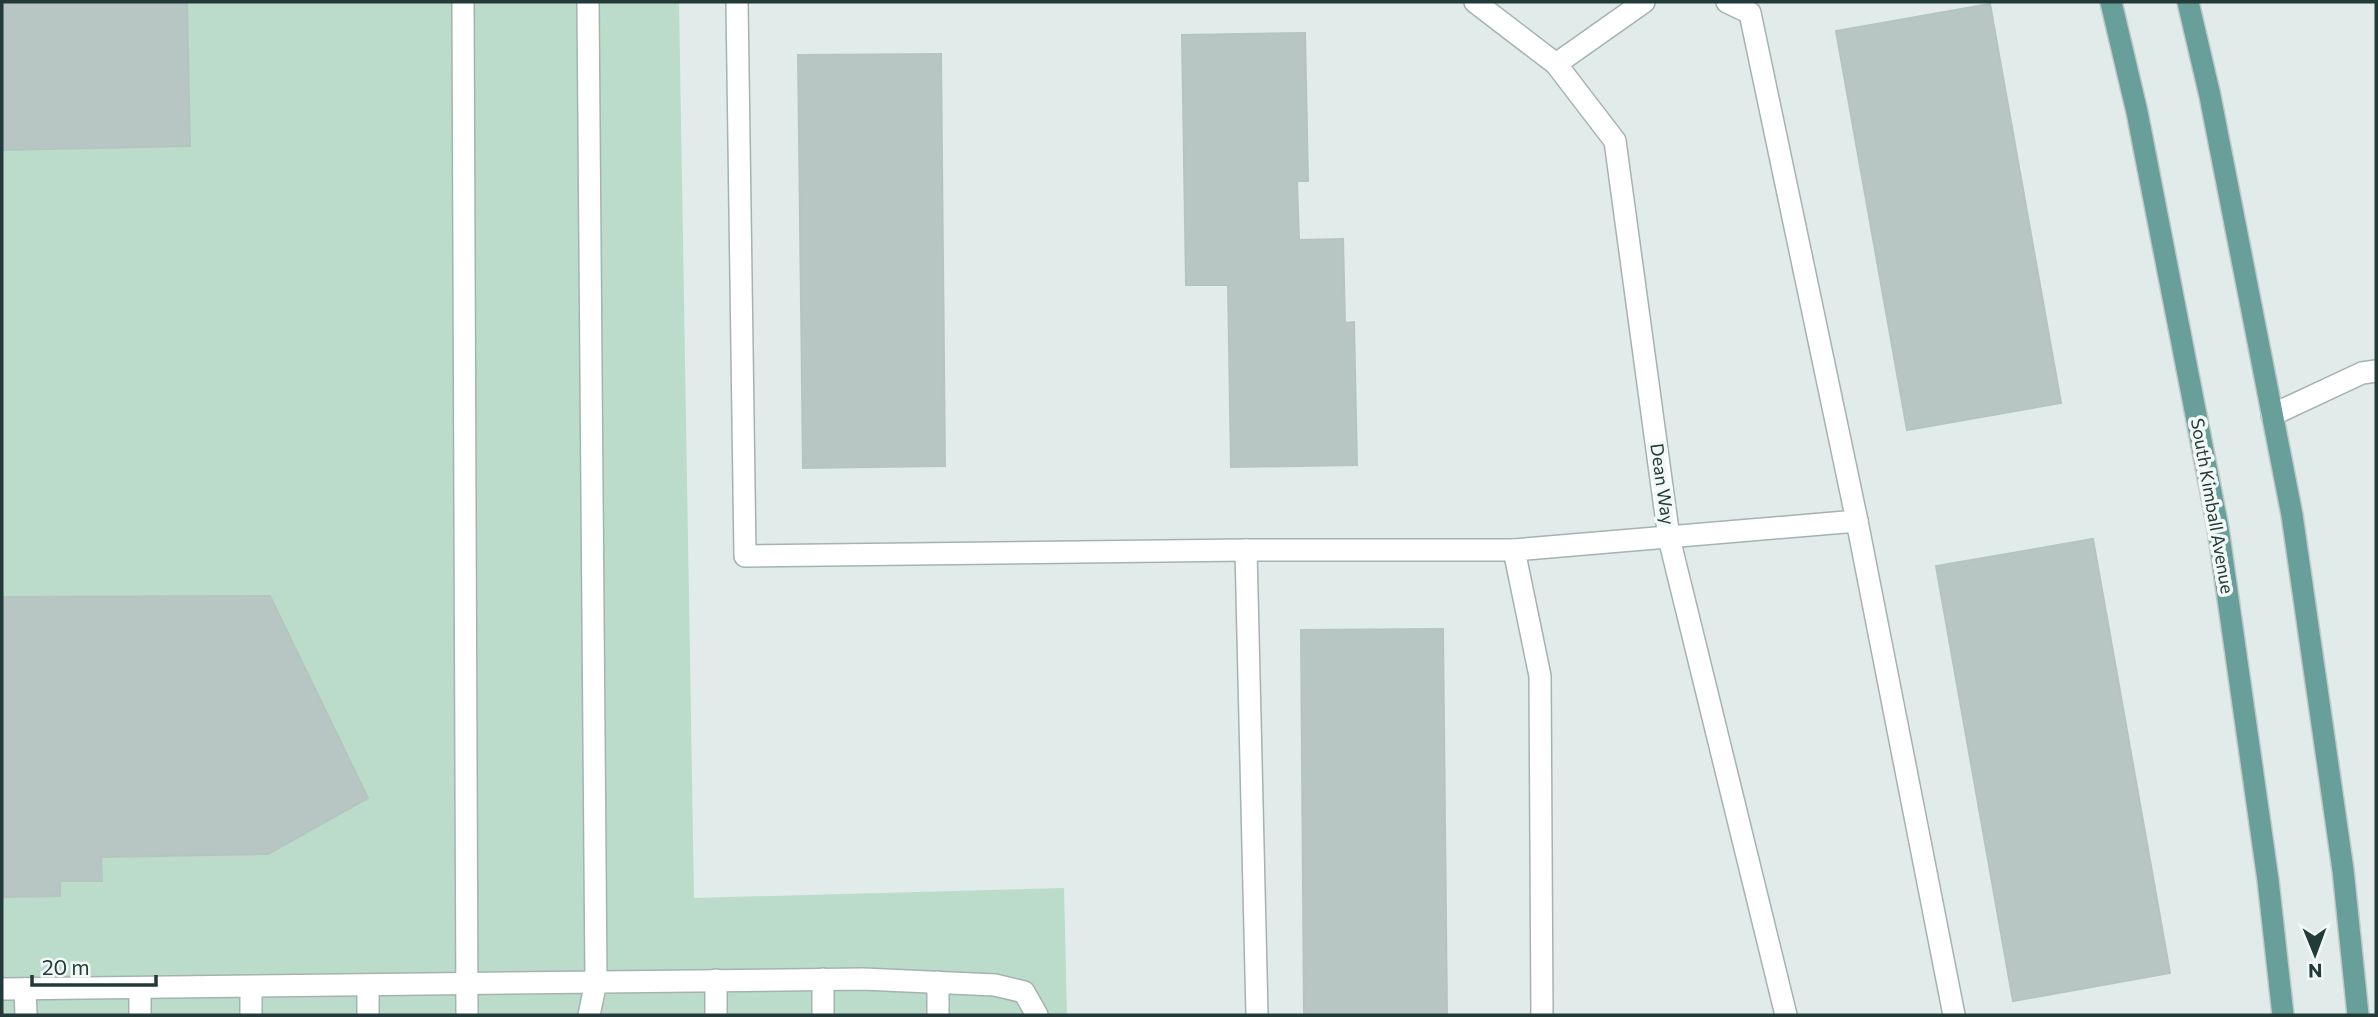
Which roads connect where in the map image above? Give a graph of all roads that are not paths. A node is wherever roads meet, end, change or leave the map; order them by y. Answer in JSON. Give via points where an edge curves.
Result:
{"nodes":[{"id":1,"x":463,"y":2,"type":"edge"},
{"id":2,"x":588,"y":2,"type":"edge"},
{"id":3,"x":737,"y":2,"type":"edge"},
{"id":4,"x":1475,"y":2,"type":"edge"},
{"id":5,"x":1644,"y":2,"type":"edge"},
{"id":6,"x":1727,"y":2,"type":"edge"},
{"id":7,"x":2111,"y":2,"type":"edge"},
{"id":8,"x":2188,"y":2,"type":"edge"},
{"id":9,"x":1556,"y":64,"type":"junction"},
{"id":10,"x":2376,"y":371,"type":"edge"},
{"id":11,"x":2272,"y":415,"type":"junction"},
{"id":12,"x":1857,"y":521,"type":"junction"},
{"id":13,"x":1669,"y":538,"type":"junction"},
{"id":14,"x":1245,"y":550,"type":"junction"},
{"id":15,"x":1514,"y":550,"type":"junction"},
{"id":16,"x":823,"y":979,"type":"junction"},
{"id":17,"x":716,"y":981,"type":"junction"},
{"id":18,"x":596,"y":982,"type":"junction"},
{"id":19,"x":938,"y":982,"type":"junction"},
{"id":20,"x":466,"y":984,"type":"junction"},
{"id":21,"x":368,"y":985,"type":"junction"},
{"id":22,"x":251,"y":986,"type":"junction"},
{"id":23,"x":140,"y":988,"type":"junction"},
{"id":24,"x":2,"y":989,"type":"edge"},
{"id":25,"x":25,"y":989,"type":"junction"},
{"id":26,"x":26,"y":1015,"type":"edge"},
{"id":27,"x":140,"y":1015,"type":"edge"},
{"id":28,"x":251,"y":1015,"type":"edge"},
{"id":29,"x":368,"y":1015,"type":"edge"},
{"id":30,"x":467,"y":1015,"type":"edge"},
{"id":31,"x":589,"y":1015,"type":"edge"},
{"id":32,"x":716,"y":1015,"type":"edge"},
{"id":33,"x":823,"y":1015,"type":"edge"},
{"id":34,"x":938,"y":1015,"type":"edge"},
{"id":35,"x":1037,"y":1015,"type":"edge"},
{"id":36,"x":1257,"y":1015,"type":"edge"},
{"id":37,"x":1542,"y":1015,"type":"edge"},
{"id":38,"x":1786,"y":1015,"type":"edge"},
{"id":39,"x":1954,"y":1015,"type":"edge"},
{"id":40,"x":2283,"y":1015,"type":"edge"},
{"id":41,"x":2358,"y":1015,"type":"edge"}],
"edges":[{"from":1,"to":20,"type":"lane"},
{"from":2,"to":18,"type":"lane"},
{"from":3,"to":14,"type":"lane","via":[[745,556]]},
{"from":4,"to":9,"type":"lane","name":"Dean Way"},
{"from":5,"to":9,"type":"lane"},
{"from":6,"to":12,"type":"lane","via":[[1751,13]]},
{"from":7,"to":40,"type":"main road","name":"South Kimball Avenue","via":[[2137,112],[2218,528]]},
{"from":8,"to":11,"type":"main road"},
{"from":9,"to":13,"type":"lane","name":"Dean Way","via":[[1615,141]]},
{"from":10,"to":11,"type":"lane","via":[[2362,373]]},
{"from":11,"to":41,"type":"main road","via":[[2292,515],[2343,870]]},
{"from":12,"to":13,"type":"lane"},
{"from":12,"to":39,"type":"lane"},
{"from":13,"to":15,"type":"lane"},
{"from":13,"to":38,"type":"lane","name":"Dean Way"},
{"from":14,"to":15,"type":"lane"},
{"from":14,"to":36,"type":"lane"},
{"from":15,"to":37,"type":"lane","via":[[1540,676]]},
{"from":16,"to":17,"type":"lane"},
{"from":16,"to":19,"type":"lane"},
{"from":16,"to":33,"type":"lane"},
{"from":17,"to":18,"type":"lane"},
{"from":17,"to":32,"type":"lane"},
{"from":18,"to":20,"type":"lane"},
{"from":18,"to":31,"type":"lane"},
{"from":19,"to":34,"type":"lane"},
{"from":19,"to":35,"type":"lane","via":[[995,985],[1024,992]]},
{"from":20,"to":21,"type":"lane"},
{"from":20,"to":30,"type":"lane"},
{"from":21,"to":22,"type":"lane"},
{"from":21,"to":29,"type":"lane"},
{"from":22,"to":23,"type":"lane"},
{"from":22,"to":28,"type":"lane"},
{"from":23,"to":25,"type":"lane"},
{"from":23,"to":27,"type":"lane"},
{"from":24,"to":25,"type":"lane"},
{"from":25,"to":26,"type":"lane"}]}
